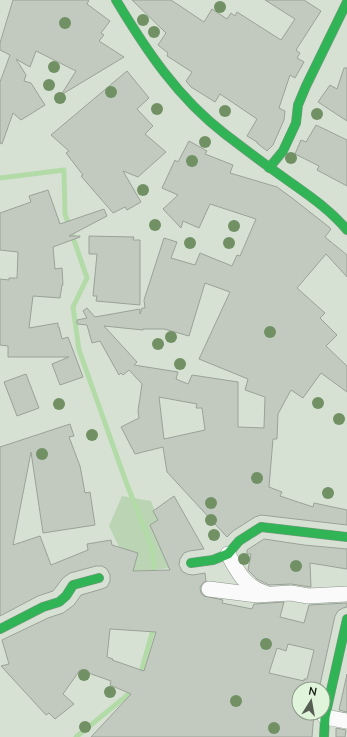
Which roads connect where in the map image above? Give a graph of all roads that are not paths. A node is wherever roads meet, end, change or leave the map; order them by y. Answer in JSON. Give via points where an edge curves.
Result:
{"nodes":[{"id":1,"x":116,"y":0,"type":"edge"},
{"id":2,"x":347,"y":2,"type":"edge"},
{"id":3,"x":269,"y":168,"type":"junction"},
{"id":4,"x":347,"y":230,"type":"edge"},
{"id":5,"x":347,"y":537,"type":"edge"},
{"id":6,"x":228,"y":554,"type":"junction"},
{"id":7,"x":190,"y":563,"type":"dead end"},
{"id":8,"x":99,"y":578,"type":"dead end"},
{"id":9,"x":209,"y":589,"type":"dead end"},
{"id":10,"x":272,"y":594,"type":"junction"},
{"id":11,"x":347,"y":594,"type":"edge"},
{"id":12,"x":347,"y":619,"type":"edge"},
{"id":13,"x":0,"y":629,"type":"edge"},
{"id":14,"x":331,"y":690,"type":"edge"},
{"id":15,"x":331,"y":717,"type":"edge"},
{"id":16,"x":325,"y":721,"type":"edge"},
{"id":17,"x":347,"y":721,"type":"edge"},
{"id":18,"x":324,"y":737,"type":"edge"}],
"edges":[{"from":1,"to":3,"type":"street","via":[[136,36],[178,90],[209,121]]},
{"from":2,"to":3,"type":"street","via":[[306,86],[298,105],[296,123],[283,151]]},
{"from":3,"to":4,"type":"street","via":[[327,207]]},
{"from":5,"to":6,"type":"street","via":[[261,527],[239,541]]},
{"from":6,"to":7,"type":"street","via":[[213,560]]},
{"from":6,"to":10,"type":"street","via":[[240,577],[248,585],[260,592]]},
{"from":8,"to":13,"type":"street","via":[[73,585],[60,602]]},
{"from":9,"to":10,"type":"street","via":[[257,595]]},
{"from":10,"to":11,"type":"street"},
{"from":12,"to":14,"type":"street"},
{"from":15,"to":17,"type":"street"},
{"from":16,"to":18,"type":"street"}]}
